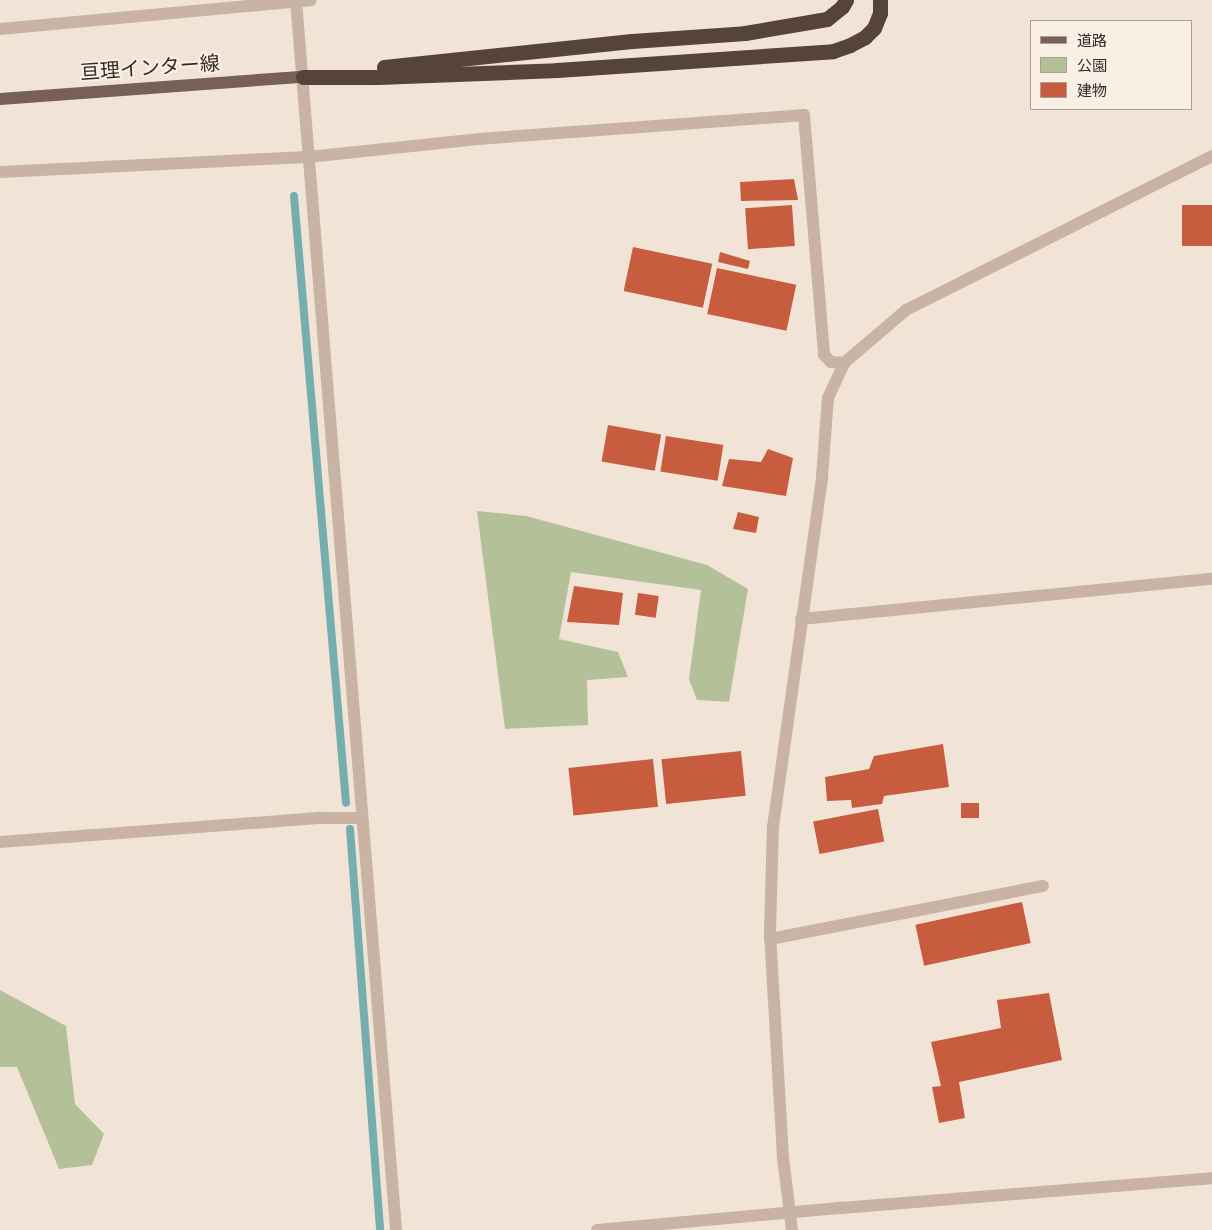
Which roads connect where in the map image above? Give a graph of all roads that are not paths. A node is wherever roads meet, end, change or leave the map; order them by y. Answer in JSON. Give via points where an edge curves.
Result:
{"nodes":[{"id":1,"x":296,"y":0,"type":"edge"},
{"id":2,"x":311,"y":0,"type":"edge"},
{"id":3,"x":846,"y":0,"type":"edge"},
{"id":4,"x":880,"y":0,"type":"edge"},
{"id":5,"x":0,"y":29,"type":"edge"},
{"id":6,"x":303,"y":77,"type":"junction"},
{"id":7,"x":0,"y":99,"type":"edge"},
{"id":8,"x":1212,"y":156,"type":"edge"},
{"id":9,"x":308,"y":157,"type":"junction"},
{"id":10,"x":0,"y":172,"type":"edge"},
{"id":11,"x":844,"y":363,"type":"junction"},
{"id":12,"x":1212,"y":579,"type":"edge"},
{"id":13,"x":801,"y":619,"type":"junction"},
{"id":14,"x":361,"y":818,"type":"junction"},
{"id":15,"x":0,"y":842,"type":"edge"},
{"id":16,"x":1043,"y":886,"type":"dead end"},
{"id":17,"x":770,"y":939,"type":"junction"},
{"id":18,"x":1212,"y":1178,"type":"edge"},
{"id":19,"x":790,"y":1214,"type":"junction"},
{"id":20,"x":396,"y":1230,"type":"edge"},
{"id":21,"x":597,"y":1230,"type":"edge"},
{"id":22,"x":792,"y":1230,"type":"edge"}],
"edges":[{"from":1,"to":2,"type":"street"},
{"from":1,"to":5,"type":"street"},
{"from":1,"to":6,"type":"street"},
{"from":3,"to":6,"type":"highway","via":[[827,18],[745,34],[632,41]]},
{"from":4,"to":6,"type":"highway","via":[[880,13],[874,28],[865,37],[833,50],[557,70]]},
{"from":6,"to":7,"type":"main road","name":"亘理インター線"},
{"from":6,"to":9,"type":"street"},
{"from":8,"to":11,"type":"street","via":[[906,310]]},
{"from":9,"to":10,"type":"street"},
{"from":9,"to":11,"type":"street","via":[[478,139],[804,115],[824,355],[831,362]]},
{"from":9,"to":14,"type":"street"},
{"from":11,"to":13,"type":"street","via":[[828,398],[822,477]]},
{"from":12,"to":13,"type":"street"},
{"from":13,"to":17,"type":"street","via":[[773,827]]},
{"from":14,"to":15,"type":"street","via":[[321,818]]},
{"from":14,"to":20,"type":"street"},
{"from":16,"to":17,"type":"street"},
{"from":17,"to":19,"type":"street","via":[[783,1158]]},
{"from":18,"to":19,"type":"street"},
{"from":19,"to":21,"type":"street"},
{"from":19,"to":22,"type":"street"}]}
